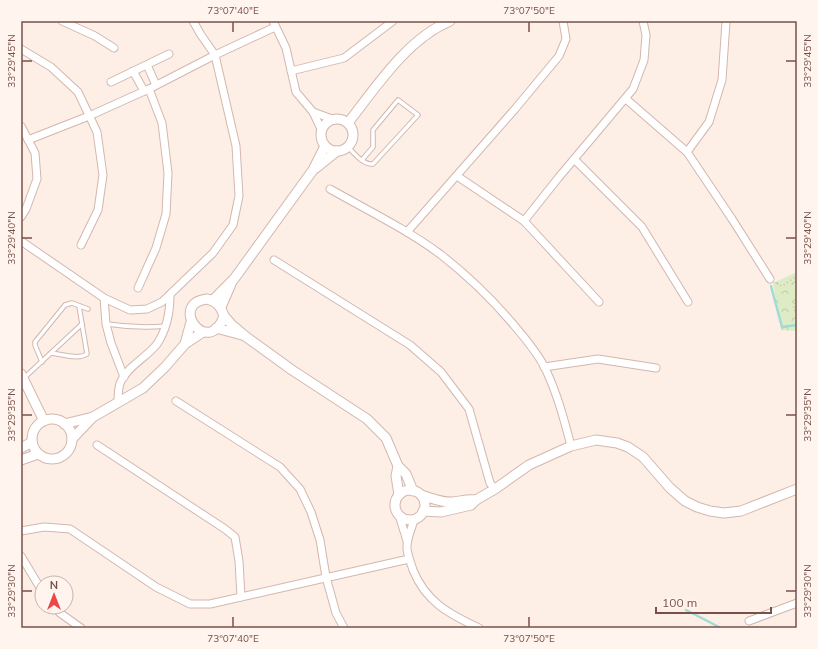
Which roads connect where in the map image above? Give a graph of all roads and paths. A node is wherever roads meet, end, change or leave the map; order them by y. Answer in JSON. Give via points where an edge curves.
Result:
{"nodes":[{"id":1,"x":62,"y":21,"type":"edge"},
{"id":2,"x":193,"y":21,"type":"edge"},
{"id":3,"x":393,"y":21,"type":"edge"},
{"id":4,"x":450,"y":21,"type":"edge"},
{"id":5,"x":564,"y":21,"type":"edge"},
{"id":6,"x":644,"y":21,"type":"edge"},
{"id":7,"x":726,"y":22,"type":"dead end"},
{"id":8,"x":274,"y":24,"type":"edge"},
{"id":9,"x":21,"y":48,"type":"edge"},
{"id":10,"x":114,"y":48,"type":"dead end"},
{"id":11,"x":169,"y":54,"type":"dead end"},
{"id":12,"x":215,"y":55,"type":"junction"},
{"id":13,"x":147,"y":65,"type":"junction"},
{"id":14,"x":134,"y":71,"type":"junction"},
{"id":15,"x":291,"y":71,"type":"junction"},
{"id":16,"x":111,"y":82,"type":"dead end"},
{"id":17,"x":156,"y":85,"type":"junction"},
{"id":18,"x":146,"y":90,"type":"junction"},
{"id":19,"x":626,"y":99,"type":"junction"},
{"id":20,"x":313,"y":112,"type":"junction"},
{"id":21,"x":89,"y":116,"type":"junction"},
{"id":22,"x":332,"y":119,"type":"junction"},
{"id":23,"x":348,"y":123,"type":"junction"},
{"id":24,"x":21,"y":126,"type":"edge"},
{"id":25,"x":321,"y":129,"type":"junction"},
{"id":26,"x":28,"y":140,"type":"junction"},
{"id":27,"x":325,"y":146,"type":"junction"},
{"id":28,"x":348,"y":147,"type":"junction"},
{"id":29,"x":337,"y":151,"type":"junction"},
{"id":30,"x":687,"y":152,"type":"junction"},
{"id":31,"x":574,"y":159,"type":"junction"},
{"id":32,"x":362,"y":160,"type":"junction"},
{"id":33,"x":313,"y":170,"type":"junction"},
{"id":34,"x":457,"y":176,"type":"junction"},
{"id":35,"x":330,"y":189,"type":"dead end"},
{"id":36,"x":21,"y":217,"type":"edge"},
{"id":37,"x":524,"y":221,"type":"junction"},
{"id":38,"x":407,"y":232,"type":"junction"},
{"id":39,"x":21,"y":241,"type":"edge"},
{"id":40,"x":81,"y":245,"type":"dead end"},
{"id":41,"x":274,"y":260,"type":"dead end"},
{"id":42,"x":797,"y":276,"type":"edge"},
{"id":43,"x":770,"y":279,"type":"joint"},
{"id":44,"x":234,"y":280,"type":"junction"},
{"id":45,"x":138,"y":288,"type":"dead end"},
{"id":46,"x":170,"y":294,"type":"junction"},
{"id":47,"x":104,"y":298,"type":"junction"},
{"id":48,"x":213,"y":300,"type":"junction"},
{"id":49,"x":797,"y":300,"type":"edge"},
{"id":50,"x":599,"y":302,"type":"dead end"},
{"id":51,"x":688,"y":302,"type":"dead end"},
{"id":52,"x":79,"y":306,"type":"junction"},
{"id":53,"x":88,"y":309,"type":"dead end"},
{"id":54,"x":222,"y":312,"type":"junction"},
{"id":55,"x":797,"y":312,"type":"edge"},
{"id":56,"x":191,"y":322,"type":"junction"},
{"id":57,"x":82,"y":324,"type":"junction"},
{"id":58,"x":106,"y":324,"type":"junction"},
{"id":59,"x":166,"y":326,"type":"junction"},
{"id":60,"x":216,"y":328,"type":"junction"},
{"id":61,"x":203,"y":332,"type":"junction"},
{"id":62,"x":245,"y":336,"type":"junction"},
{"id":63,"x":185,"y":344,"type":"junction"},
{"id":64,"x":51,"y":353,"type":"junction"},
{"id":65,"x":42,"y":362,"type":"junction"},
{"id":66,"x":544,"y":366,"type":"junction"},
{"id":67,"x":656,"y":368,"type":"dead end"},
{"id":68,"x":22,"y":376,"type":"edge"},
{"id":69,"x":124,"y":377,"type":"junction"},
{"id":70,"x":176,"y":401,"type":"dead end"},
{"id":71,"x":118,"y":402,"type":"junction"},
{"id":72,"x":93,"y":417,"type":"junction"},
{"id":73,"x":44,"y":421,"type":"junction"},
{"id":74,"x":64,"y":424,"type":"junction"},
{"id":75,"x":72,"y":440,"type":"junction"},
{"id":76,"x":32,"y":442,"type":"junction"},
{"id":77,"x":97,"y":445,"type":"dead end"},
{"id":78,"x":571,"y":446,"type":"junction"},
{"id":79,"x":21,"y":448,"type":"edge"},
{"id":80,"x":38,"y":454,"type":"junction"},
{"id":81,"x":21,"y":460,"type":"edge"},
{"id":82,"x":398,"y":466,"type":"junction"},
{"id":83,"x":495,"y":489,"type":"junction"},
{"id":84,"x":797,"y":490,"type":"edge"},
{"id":85,"x":417,"y":493,"type":"junction"},
{"id":86,"x":399,"y":495,"type":"junction"},
{"id":87,"x":476,"y":500,"type":"junction"},
{"id":88,"x":423,"y":511,"type":"junction"},
{"id":89,"x":399,"y":515,"type":"junction"},
{"id":90,"x":414,"y":519,"type":"junction"},
{"id":91,"x":21,"y":530,"type":"edge"},
{"id":92,"x":407,"y":541,"type":"junction"},
{"id":93,"x":21,"y":556,"type":"edge"},
{"id":94,"x":409,"y":559,"type":"junction"},
{"id":95,"x":326,"y":577,"type":"junction"},
{"id":96,"x":34,"y":578,"type":"edge"},
{"id":97,"x":241,"y":597,"type":"junction"},
{"id":98,"x":797,"y":603,"type":"edge"},
{"id":99,"x":63,"y":615,"type":"edge"},
{"id":100,"x":749,"y":621,"type":"dead end"},
{"id":101,"x":81,"y":628,"type":"edge"},
{"id":102,"x":344,"y":628,"type":"edge"},
{"id":103,"x":479,"y":628,"type":"edge"}],
"edges":[{"from":1,"to":10,"type":"street"},
{"from":2,"to":12,"type":"street"},
{"from":3,"to":15,"type":"street","via":[[344,58]]},
{"from":4,"to":23,"type":"street","via":[[417,41],[384,76]]},
{"from":5,"to":34,"type":"street","via":[[566,39],[559,56]]},
{"from":6,"to":19,"type":"street","via":[[644,60],[633,90]]},
{"from":7,"to":30,"type":"street","via":[[722,80],[709,122]]},
{"from":8,"to":12,"type":"street"},
{"from":8,"to":15,"type":"street","via":[[286,48]]},
{"from":9,"to":21,"type":"street","via":[[51,67],[78,92]]},
{"from":11,"to":13,"type":"street"},
{"from":12,"to":17,"type":"street"},
{"from":12,"to":46,"type":"street","via":[[236,146],[239,196],[233,225],[213,253]]},
{"from":13,"to":14,"type":"street"},
{"from":13,"to":17,"type":"street"},
{"from":14,"to":16,"type":"street"},
{"from":14,"to":18,"type":"street"},
{"from":15,"to":20,"type":"street","via":[[296,92]]},
{"from":17,"to":18,"type":"street"},
{"from":18,"to":21,"type":"street"},
{"from":18,"to":45,"type":"street","via":[[162,123],[168,173],[166,214],[156,248]]},
{"from":19,"to":30,"type":"street"},
{"from":19,"to":31,"type":"street"},
{"from":20,"to":22,"type":"street"},
{"from":20,"to":25,"type":"street"},
{"from":21,"to":26,"type":"street"},
{"from":21,"to":40,"type":"street","via":[[97,132],[103,175],[98,210]]},
{"from":22,"to":23,"type":"street"},
{"from":22,"to":25,"type":"street"},
{"from":23,"to":28,"type":"street","via":[[353,138]]},
{"from":24,"to":26,"type":"street"},
{"from":25,"to":27,"type":"street"},
{"from":26,"to":36,"type":"street","via":[[35,153],[37,179]]},
{"from":27,"to":29,"type":"street"},
{"from":27,"to":33,"type":"street"},
{"from":28,"to":29,"type":"street"},
{"from":28,"to":32,"type":"lane"},
{"from":29,"to":33,"type":"street"},
{"from":30,"to":43,"type":"street"},
{"from":31,"to":37,"type":"street"},
{"from":31,"to":51,"type":"street","via":[[642,227]]},
{"from":32,"to":32,"type":"lane","via":[[370,164],[375,163],[418,115],[398,100],[373,130],[373,147]]},
{"from":33,"to":44,"type":"street"},
{"from":34,"to":37,"type":"street"},
{"from":34,"to":38,"type":"street"},
{"from":35,"to":38,"type":"street"},
{"from":37,"to":50,"type":"street"},
{"from":38,"to":66,"type":"street","via":[[439,253],[480,288],[522,335]]},
{"from":39,"to":47,"type":"street"},
{"from":41,"to":83,"type":"street","via":[[410,344],[441,372],[469,409],[490,483]]},
{"from":42,"to":43,"type":"path","via":[[782,286]]},
{"from":44,"to":48,"type":"street"},
{"from":44,"to":54,"type":"street"},
{"from":46,"to":47,"type":"street","via":[[162,302],[147,309],[130,310]]},
{"from":46,"to":59,"type":"street","via":[[170,312]]},
{"from":47,"to":58,"type":"street"},
{"from":48,"to":54,"type":"street"},
{"from":48,"to":56,"type":"street","via":[[202,300],[193,306]]},
{"from":49,"to":55,"type":"path","via":[[793,306]]},
{"from":52,"to":53,"type":"lane"},
{"from":52,"to":57,"type":"lane"},
{"from":52,"to":65,"type":"lane","via":[[72,303],[65,305],[35,342]]},
{"from":54,"to":60,"type":"street","via":[[221,324]]},
{"from":54,"to":62,"type":"street"},
{"from":56,"to":61,"type":"street"},
{"from":56,"to":63,"type":"street"},
{"from":57,"to":64,"type":"lane"},
{"from":57,"to":64,"type":"lane","via":[[87,354],[74,356]]},
{"from":58,"to":59,"type":"lane","via":[[146,328]]},
{"from":58,"to":69,"type":"street"},
{"from":59,"to":69,"type":"street","via":[[153,349],[128,370]]},
{"from":60,"to":61,"type":"street","via":[[210,332]]},
{"from":60,"to":62,"type":"street"},
{"from":61,"to":63,"type":"street"},
{"from":62,"to":82,"type":"street","via":[[367,419],[386,438]]},
{"from":63,"to":71,"type":"street","via":[[143,388]]},
{"from":64,"to":65,"type":"lane"},
{"from":65,"to":68,"type":"lane"},
{"from":66,"to":67,"type":"street","via":[[598,359]]},
{"from":66,"to":78,"type":"street","via":[[561,409]]},
{"from":68,"to":73,"type":"street"},
{"from":69,"to":71,"type":"street","via":[[120,382]]},
{"from":70,"to":95,"type":"street","via":[[280,467],[300,489],[320,540]]},
{"from":71,"to":72,"type":"street"},
{"from":72,"to":74,"type":"street"},
{"from":72,"to":75,"type":"street"},
{"from":73,"to":74,"type":"street","via":[[54,420]]},
{"from":73,"to":76,"type":"street","via":[[33,432]]},
{"from":74,"to":75,"type":"street"},
{"from":75,"to":80,"type":"street","via":[[68,452],[56,459],[44,458]]},
{"from":76,"to":79,"type":"street"},
{"from":76,"to":80,"type":"street"},
{"from":77,"to":97,"type":"street","via":[[235,537]]},
{"from":78,"to":83,"type":"street","via":[[529,465]]},
{"from":78,"to":84,"type":"street","via":[[596,440],[628,447],[643,457],[685,501],[710,511],[741,511]]},
{"from":80,"to":81,"type":"street"},
{"from":82,"to":85,"type":"street"},
{"from":82,"to":86,"type":"street","via":[[396,476]]},
{"from":83,"to":87,"type":"street"},
{"from":85,"to":86,"type":"street","via":[[406,491]]},
{"from":85,"to":87,"type":"street","via":[[444,502]]},
{"from":85,"to":88,"type":"street","via":[[424,500]]},
{"from":86,"to":89,"type":"street","via":[[395,505]]},
{"from":87,"to":88,"type":"street","via":[[471,505],[441,512]]},
{"from":88,"to":90,"type":"street"},
{"from":89,"to":90,"type":"street","via":[[409,520]]},
{"from":89,"to":92,"type":"street"},
{"from":90,"to":92,"type":"street"},
{"from":91,"to":97,"type":"street","via":[[44,527],[70,529],[156,587],[190,604],[210,604]]},
{"from":92,"to":94,"type":"street"},
{"from":93,"to":96,"type":"street"},
{"from":94,"to":95,"type":"street"},
{"from":94,"to":103,"type":"street","via":[[417,579],[429,597],[450,614]]},
{"from":95,"to":97,"type":"street"},
{"from":95,"to":102,"type":"street","via":[[336,613]]},
{"from":98,"to":100,"type":"street"},
{"from":99,"to":101,"type":"street"}]}
